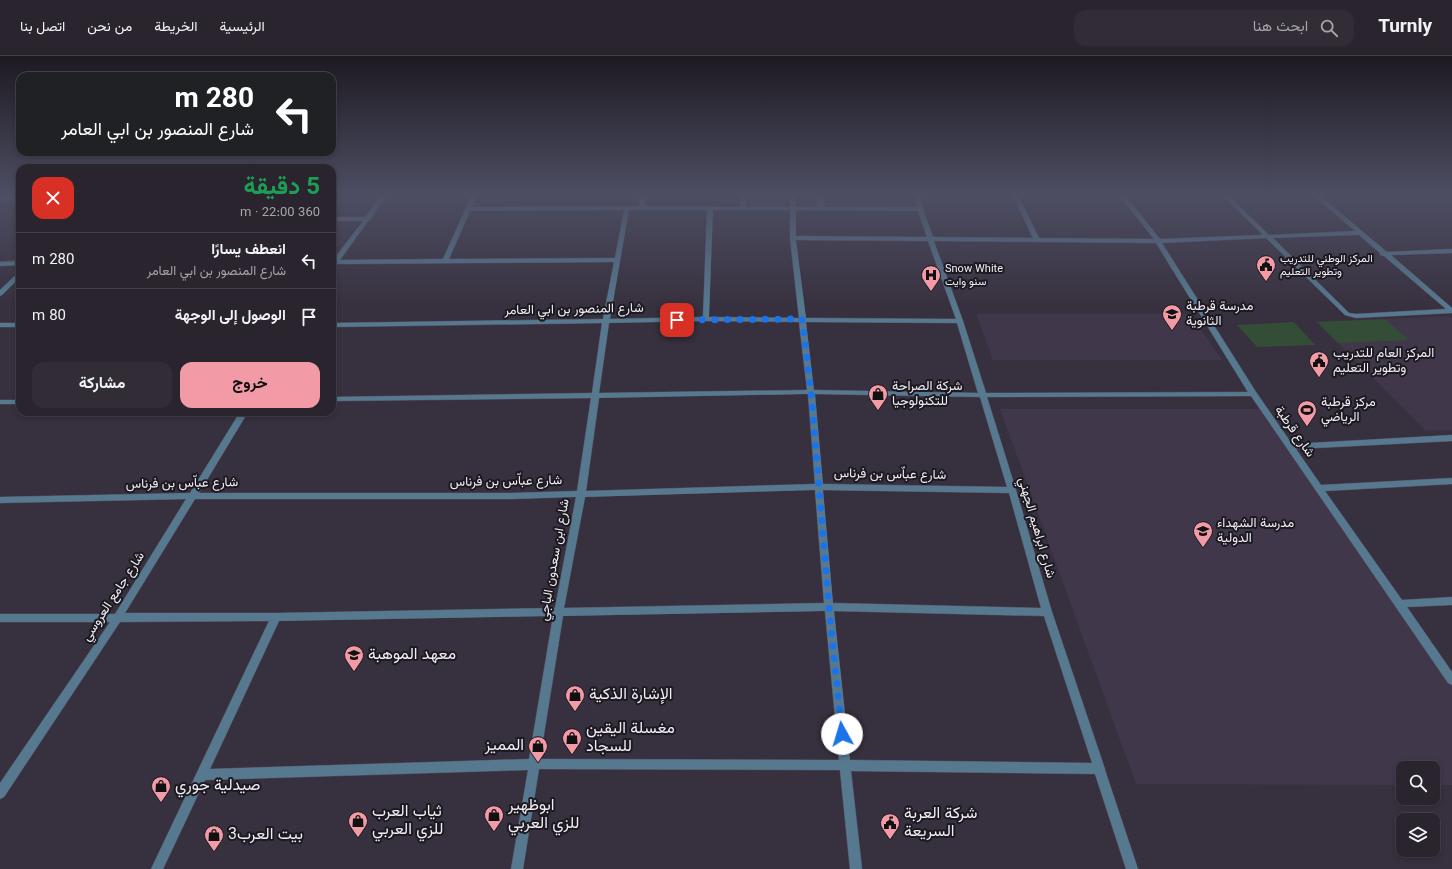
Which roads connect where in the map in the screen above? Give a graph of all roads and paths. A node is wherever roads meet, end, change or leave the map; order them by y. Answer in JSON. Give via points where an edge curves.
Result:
{"nodes":[{"id":1,"x":358,"y":232,"type":"edge"},
{"id":2,"x":459,"y":232,"type":"edge"},
{"id":3,"x":623,"y":232,"type":"edge"},
{"id":4,"x":709,"y":232,"type":"edge"},
{"id":5,"x":793,"y":232,"type":"edge"},
{"id":6,"x":928,"y":232,"type":"edge"},
{"id":7,"x":1033,"y":232,"type":"edge"},
{"id":8,"x":1151,"y":232,"type":"edge"},
{"id":9,"x":1262,"y":232,"type":"edge"},
{"id":10,"x":1359,"y":233,"type":"joint"},
{"id":11,"x":1267,"y":237,"type":"junction"},
{"id":12,"x":793,"y":238,"type":"junction"},
{"id":13,"x":931,"y":240,"type":"junction"},
{"id":14,"x":1037,"y":240,"type":"junction"},
{"id":15,"x":1158,"y":241,"type":"junction"},
{"id":16,"x":1452,"y":250,"type":"edge"},
{"id":17,"x":1382,"y":254,"type":"junction"},
{"id":18,"x":336,"y":260,"type":"edge"},
{"id":19,"x":446,"y":260,"type":"junction"},
{"id":20,"x":618,"y":260,"type":"junction"},
{"id":21,"x":0,"y":264,"type":"edge"},
{"id":22,"x":16,"y":264,"type":"edge"},
{"id":23,"x":336,"y":264,"type":"edge"},
{"id":24,"x":16,"y":278,"type":"edge"},
{"id":25,"x":0,"y":294,"type":"edge"},
{"id":26,"x":706,"y":319,"type":"junction"},
{"id":27,"x":802,"y":319,"type":"junction"},
{"id":28,"x":606,"y":320,"type":"junction"},
{"id":29,"x":960,"y":321,"type":"junction"},
{"id":30,"x":0,"y":325,"type":"edge"},
{"id":31,"x":16,"y":325,"type":"edge"},
{"id":32,"x":336,"y":325,"type":"edge"},
{"id":33,"x":811,"y":392,"type":"junction"},
{"id":34,"x":1252,"y":394,"type":"junction"},
{"id":35,"x":982,"y":395,"type":"junction"},
{"id":36,"x":596,"y":396,"type":"junction"},
{"id":37,"x":336,"y":399,"type":"edge"},
{"id":38,"x":0,"y":402,"type":"edge"},
{"id":39,"x":16,"y":402,"type":"edge"},
{"id":40,"x":242,"y":416,"type":"edge"},
{"id":41,"x":1452,"y":438,"type":"edge"},
{"id":42,"x":1290,"y":447,"type":"junction"},
{"id":43,"x":1452,"y":481,"type":"edge"},
{"id":44,"x":818,"y":487,"type":"junction"},
{"id":45,"x":1318,"y":488,"type":"junction"},
{"id":46,"x":1012,"y":490,"type":"junction"},
{"id":47,"x":581,"y":494,"type":"junction"},
{"id":48,"x":194,"y":496,"type":"junction"},
{"id":49,"x":0,"y":500,"type":"edge"},
{"id":50,"x":1452,"y":601,"type":"edge"},
{"id":51,"x":1398,"y":604,"type":"junction"},
{"id":52,"x":829,"y":607,"type":"junction"},
{"id":53,"x":559,"y":611,"type":"junction"},
{"id":54,"x":1047,"y":612,"type":"junction"},
{"id":55,"x":118,"y":617,"type":"junction"},
{"id":56,"x":276,"y":617,"type":"junction"},
{"id":57,"x":0,"y":618,"type":"edge"},
{"id":58,"x":1452,"y":680,"type":"edge"},
{"id":59,"x":534,"y":764,"type":"junction"},
{"id":60,"x":846,"y":765,"type":"junction"},
{"id":61,"x":1100,"y":769,"type":"junction"},
{"id":62,"x":202,"y":775,"type":"junction"},
{"id":63,"x":0,"y":793,"type":"edge"},
{"id":64,"x":158,"y":869,"type":"edge"},
{"id":65,"x":517,"y":869,"type":"edge"},
{"id":66,"x":856,"y":869,"type":"edge"},
{"id":67,"x":1132,"y":869,"type":"edge"}],
"edges":[{"from":1,"to":18,"type":"street"},
{"from":2,"to":19,"type":"street"},
{"from":3,"to":20,"type":"street","name":"شارع ابن سعدون الباجي"},
{"from":4,"to":26,"type":"street"},
{"from":5,"to":12,"type":"street"},
{"from":6,"to":13,"type":"street","name":"شارع ابراهيم الجهني"},
{"from":7,"to":14,"type":"street"},
{"from":8,"to":15,"type":"street","name":"شارع قرطبة"},
{"from":9,"to":11,"type":"street"},
{"from":10,"to":11,"type":"street"},
{"from":10,"to":17,"type":"street"},
{"from":11,"to":15,"type":"street"},
{"from":11,"to":17,"type":"street","via":[[1347,314],[1356,316],[1452,311]]},
{"from":12,"to":13,"type":"street"},
{"from":12,"to":27,"type":"street"},
{"from":13,"to":14,"type":"street"},
{"from":13,"to":29,"type":"street","name":"شارع ابراهيم الجهني"},
{"from":14,"to":15,"type":"street"},
{"from":15,"to":34,"type":"street","name":"شارع قرطبة"},
{"from":16,"to":17,"type":"street"},
{"from":19,"to":20,"type":"street"},
{"from":19,"to":23,"type":"street"},
{"from":20,"to":28,"type":"street","name":"شارع ابن سعدون الباجي"},
{"from":21,"to":22,"type":"street"},
{"from":24,"to":25,"type":"street"},
{"from":26,"to":27,"type":"street","name":"شارع المنصور بن ابي العامر"},
{"from":26,"to":28,"type":"street","name":"شارع المنصور بن ابي العامر"},
{"from":27,"to":29,"type":"street","name":"شارع المنصور بن ابي العامر"},
{"from":27,"to":33,"type":"street"},
{"from":28,"to":32,"type":"street","name":"شارع المنصور بن ابي العامر"},
{"from":28,"to":36,"type":"street","name":"شارع ابن سعدون الباجي"},
{"from":29,"to":35,"type":"street","name":"شارع ابراهيم الجهني"},
{"from":30,"to":31,"type":"street"},
{"from":33,"to":35,"type":"street"},
{"from":33,"to":36,"type":"street"},
{"from":33,"to":44,"type":"street"},
{"from":34,"to":35,"type":"street"},
{"from":34,"to":42,"type":"street","name":"شارع قرطبة"},
{"from":35,"to":46,"type":"street","name":"شارع ابراهيم الجهني"},
{"from":36,"to":37,"type":"street"},
{"from":36,"to":47,"type":"street","name":"شارع ابن سعدون الباجي"},
{"from":38,"to":39,"type":"street"},
{"from":40,"to":48,"type":"street","name":"شارع جامع العروسي"},
{"from":41,"to":42,"type":"street"},
{"from":42,"to":45,"type":"street","name":"شارع قرطبة"},
{"from":43,"to":45,"type":"street"},
{"from":44,"to":46,"type":"street","name":"شارع عباّس بن فرناس"},
{"from":44,"to":47,"type":"street","name":"شارع عباّس بن فرناس"},
{"from":44,"to":52,"type":"street"},
{"from":45,"to":51,"type":"street","name":"شارع قرطبة"},
{"from":46,"to":54,"type":"street","name":"شارع ابراهيم الجهني"},
{"from":47,"to":48,"type":"street","name":"شارع عباّس بن فرناس"},
{"from":47,"to":53,"type":"street","name":"شارع ابن سعدون الباجي"},
{"from":48,"to":49,"type":"street","name":"شارع عباّس بن فرناس"},
{"from":48,"to":55,"type":"street","name":"شارع جامع العروسي"},
{"from":50,"to":51,"type":"street"},
{"from":51,"to":58,"type":"street","name":"شارع قرطبة"},
{"from":52,"to":53,"type":"street"},
{"from":52,"to":54,"type":"street"},
{"from":52,"to":60,"type":"street"},
{"from":53,"to":56,"type":"street"},
{"from":53,"to":59,"type":"street","name":"شارع ابن سعدون الباجي"},
{"from":54,"to":61,"type":"street","name":"شارع ابراهيم الجهني"},
{"from":55,"to":56,"type":"street"},
{"from":55,"to":57,"type":"street"},
{"from":55,"to":63,"type":"street","name":"شارع جامع العروسي"},
{"from":56,"to":62,"type":"street"},
{"from":59,"to":60,"type":"street"},
{"from":59,"to":62,"type":"street"},
{"from":59,"to":65,"type":"street","name":"شارع ابن سعدون الباجي"},
{"from":60,"to":61,"type":"street"},
{"from":60,"to":66,"type":"street"},
{"from":61,"to":67,"type":"street","name":"شارع ابراهيم الجهني"},
{"from":62,"to":64,"type":"street"}]}
